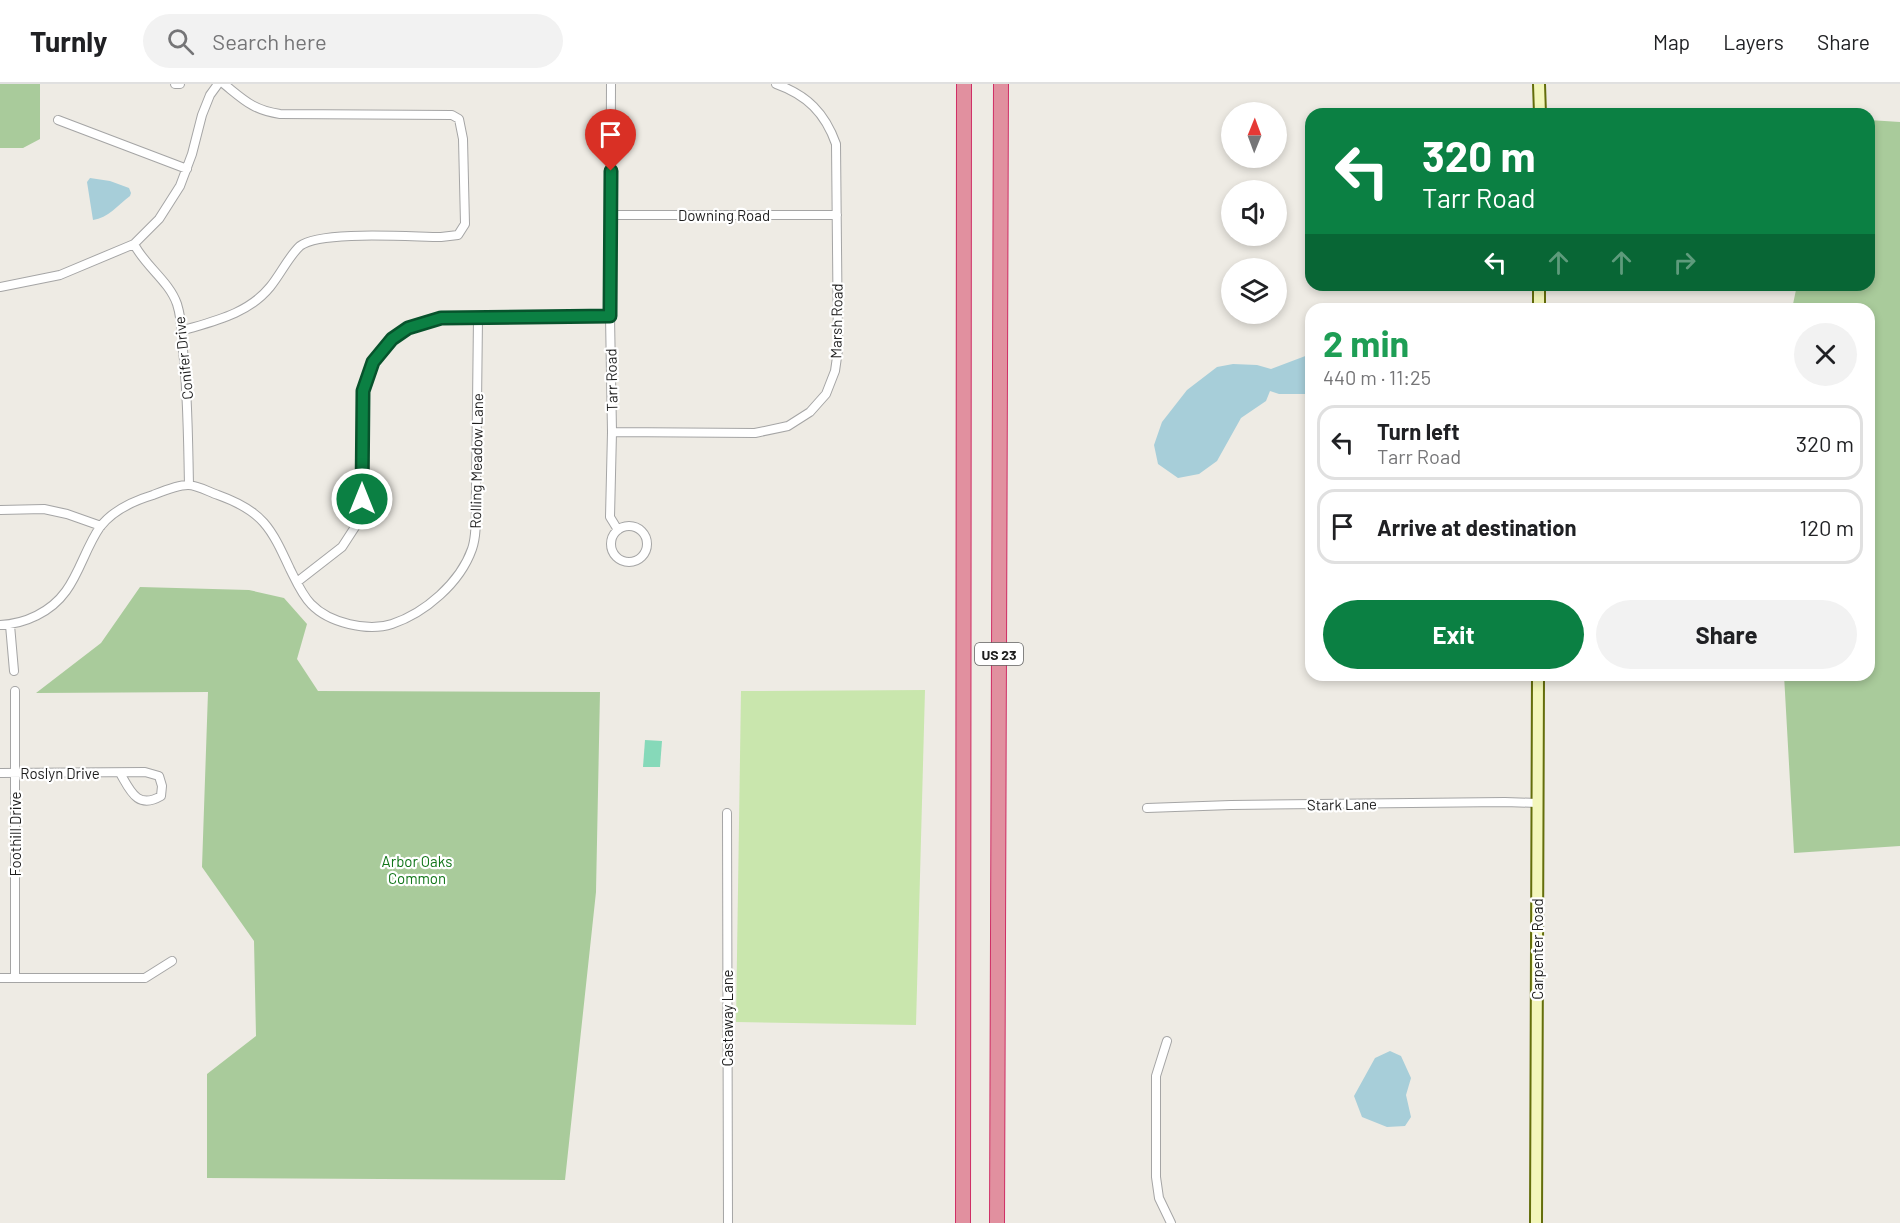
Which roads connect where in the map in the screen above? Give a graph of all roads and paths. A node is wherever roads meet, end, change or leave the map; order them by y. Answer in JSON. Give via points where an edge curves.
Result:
{"nodes":[{"id":1,"x":175,"y":84,"type":"edge"},
{"id":2,"x":180,"y":84,"type":"edge"},
{"id":3,"x":218,"y":84,"type":"edge"},
{"id":4,"x":224,"y":84,"type":"edge"},
{"id":5,"x":611,"y":84,"type":"edge"},
{"id":6,"x":776,"y":84,"type":"edge"},
{"id":7,"x":964,"y":84,"type":"edge"},
{"id":8,"x":1001,"y":84,"type":"edge"},
{"id":9,"x":1539,"y":84,"type":"edge"},
{"id":10,"x":792,"y":87,"type":"edge"},
{"id":11,"x":1540,"y":108,"type":"edge"},
{"id":12,"x":58,"y":120,"type":"dead end"},
{"id":13,"x":187,"y":169,"type":"junction"},
{"id":14,"x":612,"y":215,"type":"junction"},
{"id":15,"x":837,"y":215,"type":"junction"},
{"id":16,"x":134,"y":244,"type":"junction"},
{"id":17,"x":0,"y":287,"type":"edge"},
{"id":18,"x":610,"y":316,"type":"junction"},
{"id":19,"x":478,"y":318,"type":"junction"},
{"id":20,"x":181,"y":331,"type":"junction"},
{"id":21,"x":612,"y":432,"type":"junction"},
{"id":22,"x":189,"y":485,"type":"junction"},
{"id":23,"x":0,"y":510,"type":"edge"},
{"id":24,"x":101,"y":526,"type":"junction"},
{"id":25,"x":618,"y":530,"type":"junction"},
{"id":26,"x":297,"y":582,"type":"junction"},
{"id":27,"x":0,"y":625,"type":"edge"},
{"id":28,"x":10,"y":625,"type":"junction"},
{"id":29,"x":14,"y":671,"type":"dead end"},
{"id":30,"x":1538,"y":681,"type":"edge"},
{"id":31,"x":15,"y":691,"type":"dead end"},
{"id":32,"x":0,"y":773,"type":"edge"},
{"id":33,"x":15,"y":773,"type":"junction"},
{"id":34,"x":120,"y":773,"type":"junction"},
{"id":35,"x":1537,"y":803,"type":"junction"},
{"id":36,"x":1147,"y":808,"type":"dead end"},
{"id":37,"x":727,"y":813,"type":"dead end"},
{"id":38,"x":172,"y":961,"type":"dead end"},
{"id":39,"x":15,"y":977,"type":"junction"},
{"id":40,"x":0,"y":978,"type":"edge"},
{"id":41,"x":1167,"y":1041,"type":"dead end"},
{"id":42,"x":728,"y":1223,"type":"edge"},
{"id":43,"x":963,"y":1223,"type":"edge"},
{"id":44,"x":997,"y":1223,"type":"edge"},
{"id":45,"x":1171,"y":1223,"type":"edge"},
{"id":46,"x":1536,"y":1223,"type":"edge"}],
"edges":[{"from":1,"to":2,"type":"street"},
{"from":3,"to":13,"type":"street","via":[[202,115]]},
{"from":4,"to":20,"type":"street","via":[[248,105],[264,112],[452,115],[459,119],[465,224],[458,235],[327,237],[301,245],[268,289],[248,307]]},
{"from":5,"to":14,"type":"street","name":"Tarr Road"},
{"from":6,"to":10,"type":"street","name":"Marsh Road"},
{"from":7,"to":43,"type":"highway","number":"US 23"},
{"from":8,"to":44,"type":"highway","number":"US 23"},
{"from":9,"to":11,"type":"main road"},
{"from":10,"to":15,"type":"street","name":"Marsh Road","via":[[817,109],[831,129],[836,144]]},
{"from":12,"to":13,"type":"street"},
{"from":13,"to":16,"type":"street","via":[[159,219]]},
{"from":14,"to":15,"type":"street","name":"Downing Road"},
{"from":14,"to":18,"type":"street","name":"Tarr Road"},
{"from":15,"to":21,"type":"street","name":"Marsh Road","via":[[838,350],[826,394],[810,412],[788,426],[755,433]]},
{"from":16,"to":17,"type":"street","via":[[60,275]]},
{"from":16,"to":20,"type":"street","name":"Conifer Drive","via":[[177,304]]},
{"from":18,"to":19,"type":"street"},
{"from":18,"to":21,"type":"street","name":"Tarr Road"},
{"from":19,"to":26,"type":"street","via":[[441,318],[408,328],[392,339],[373,362],[363,391],[362,499],[355,527],[334,555]]},
{"from":19,"to":26,"type":"street","name":"Rolling Meadow Lane","via":[[474,538],[457,576],[417,612],[375,627],[342,622],[325,614],[312,605]]},
{"from":20,"to":22,"type":"street","name":"Conifer Drive"},
{"from":21,"to":25,"type":"street","name":"Tarr Road","via":[[610,517]]},
{"from":22,"to":24,"type":"street","via":[[129,502]]},
{"from":22,"to":26,"type":"street","name":"Rolling Meadow Lane","via":[[238,502],[257,514],[277,541]]},
{"from":23,"to":24,"type":"street","via":[[44,509]]},
{"from":24,"to":28,"type":"street","via":[[66,592],[41,615]]},
{"from":25,"to":25,"type":"street","via":[[634,527],[643,534],[646,550],[638,560],[627,562],[616,557],[611,540]]},
{"from":27,"to":28,"type":"street"},
{"from":28,"to":29,"type":"street"},
{"from":30,"to":35,"type":"main road","name":"Carpenter Road"},
{"from":31,"to":33,"type":"street","name":"Foothill Drive"},
{"from":32,"to":33,"type":"street","name":"Roslyn Drive"},
{"from":33,"to":34,"type":"street","name":"Roslyn Drive"},
{"from":33,"to":39,"type":"street","name":"Foothill Drive"},
{"from":34,"to":34,"type":"street","name":"Roslyn Drive","via":[[159,776],[161,796],[154,800],[133,796]]},
{"from":35,"to":36,"type":"street","name":"Stark Lane"},
{"from":35,"to":46,"type":"main road","name":"Carpenter Road"},
{"from":37,"to":42,"type":"street","name":"Castaway Lane"},
{"from":38,"to":39,"type":"street","via":[[145,978]]},
{"from":39,"to":40,"type":"street"},
{"from":41,"to":45,"type":"street","via":[[1156,1076],[1156,1177],[1159,1198]]}]}
